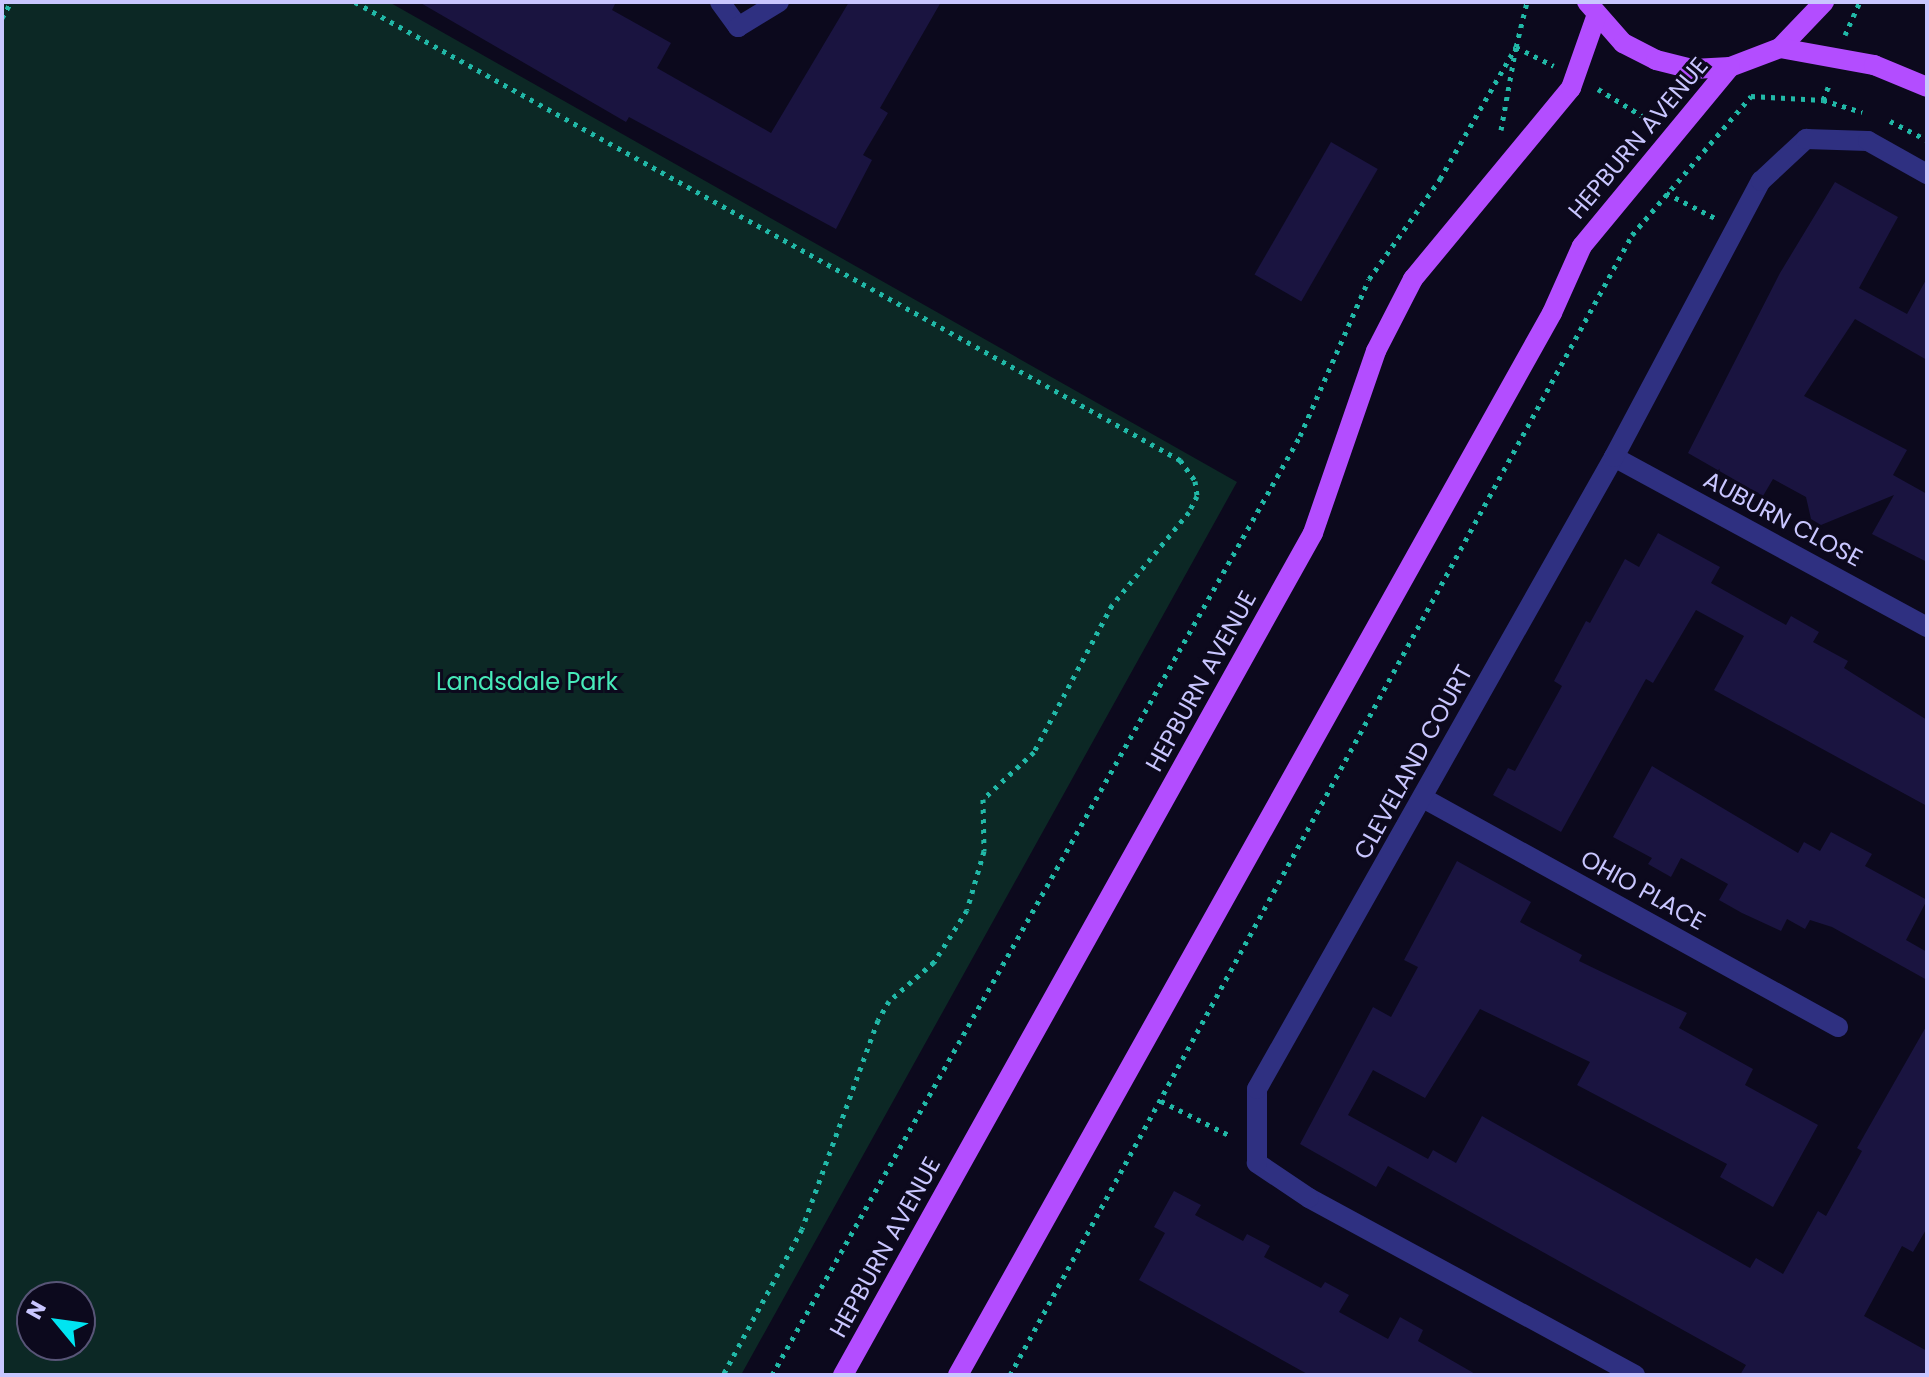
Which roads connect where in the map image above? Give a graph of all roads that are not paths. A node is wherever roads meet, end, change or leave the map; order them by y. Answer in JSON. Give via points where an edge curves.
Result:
{"nodes":[{"id":1,"x":720,"y":2,"type":"edge"},
{"id":2,"x":779,"y":2,"type":"edge"},
{"id":3,"x":1824,"y":2,"type":"edge"},
{"id":4,"x":1591,"y":9,"type":"edge"},
{"id":5,"x":1780,"y":48,"type":"junction"},
{"id":6,"x":1730,"y":67,"type":"junction"},
{"id":7,"x":1927,"y":87,"type":"edge"},
{"id":8,"x":1927,"y":174,"type":"edge"},
{"id":9,"x":1614,"y":457,"type":"junction"},
{"id":10,"x":1927,"y":627,"type":"edge"},
{"id":11,"x":1423,"y":798,"type":"junction"},
{"id":12,"x":1838,"y":1027,"type":"dead end"},
{"id":13,"x":843,"y":1375,"type":"edge"},
{"id":14,"x":958,"y":1375,"type":"edge"},
{"id":15,"x":1635,"y":1375,"type":"edge"}],
"edges":[{"from":1,"to":2,"type":"street","via":[[738,27]]},
{"from":3,"to":5,"type":"main road"},
{"from":4,"to":6,"type":"main road","via":[[1623,43],[1656,60],[1693,69]]},
{"from":4,"to":13,"type":"main road","name":"HEPBURN AVENUE","via":[[1574,77],[1528,143],[1413,279],[1376,351],[1313,533]]},
{"from":5,"to":6,"type":"main road"},
{"from":5,"to":7,"type":"main road","via":[[1874,65]]},
{"from":6,"to":14,"type":"main road","name":"HEPBURN AVENUE","via":[[1582,246],[1552,313]]},
{"from":8,"to":9,"type":"street","name":"CLEVELAND COURT","via":[[1868,141],[1806,139],[1761,181]]},
{"from":9,"to":10,"type":"street","name":"AUBURN CLOSE"},
{"from":9,"to":11,"type":"street","name":"CLEVELAND COURT"},
{"from":11,"to":12,"type":"street","name":"OHIO PLACE"},
{"from":11,"to":15,"type":"street","name":"CLEVELAND COURT","via":[[1257,1089],[1257,1163],[1309,1198]]}]}
